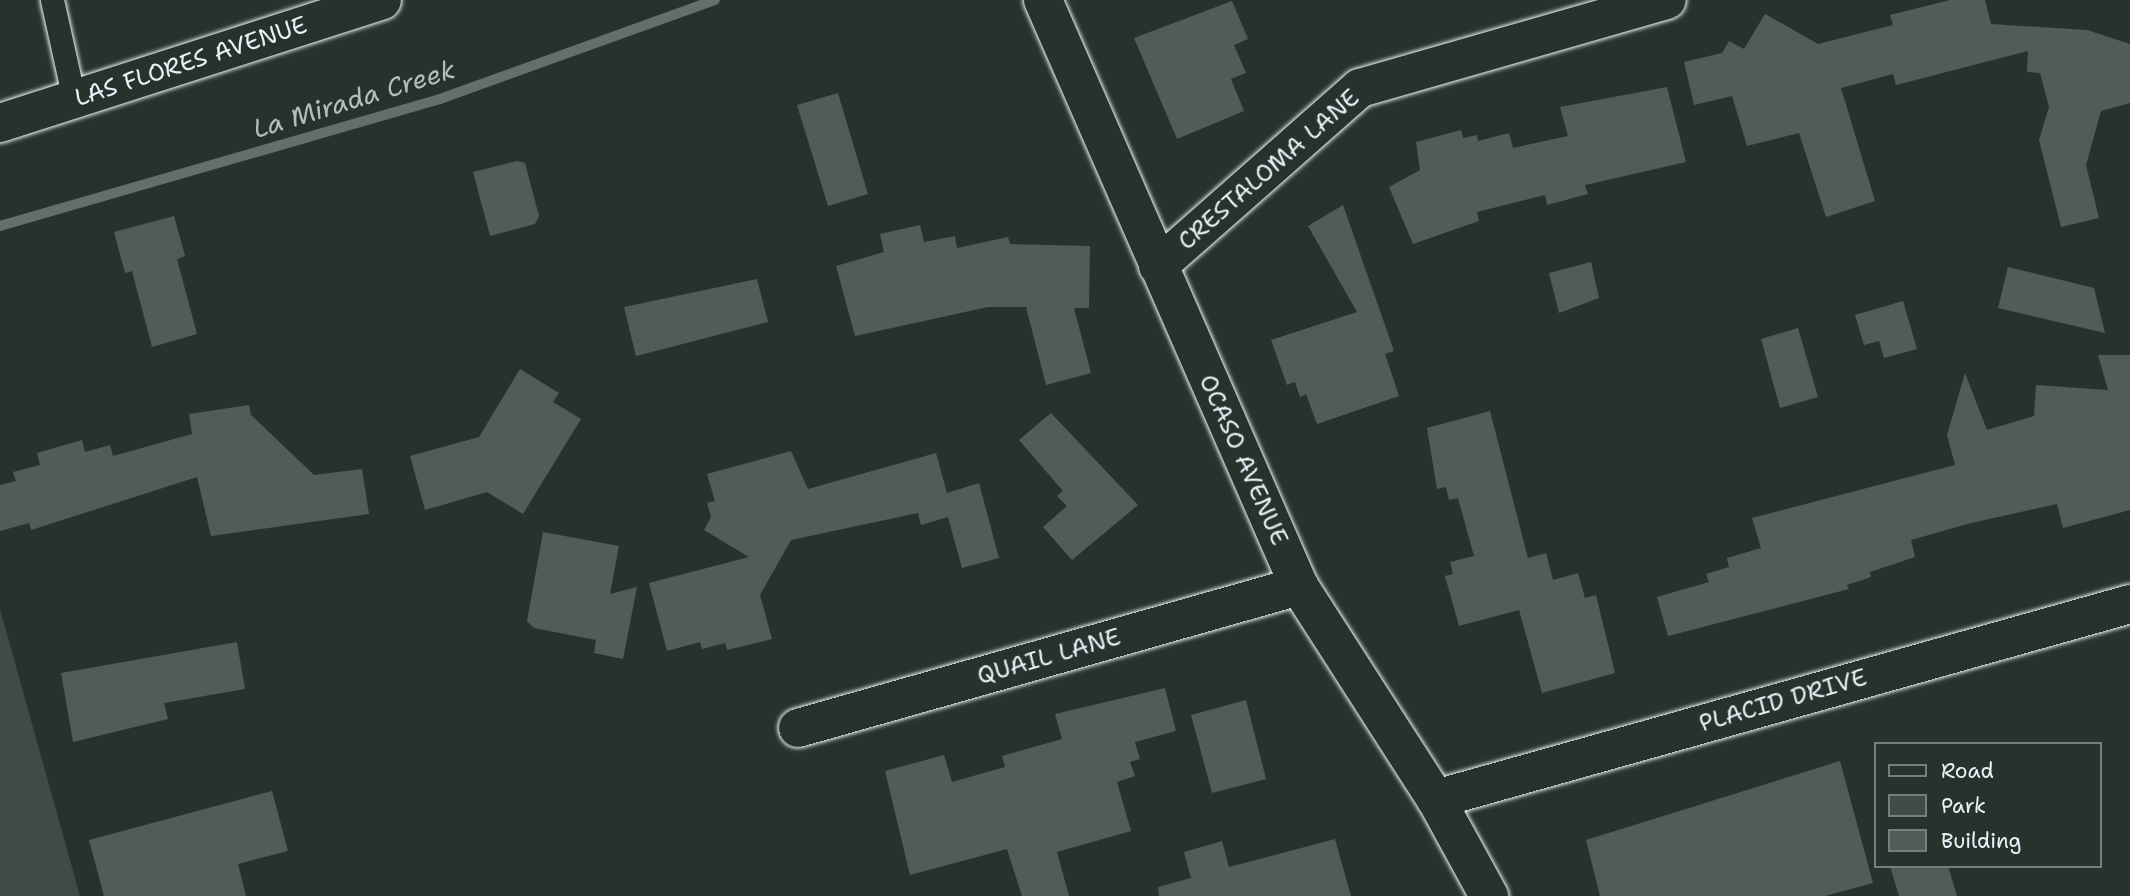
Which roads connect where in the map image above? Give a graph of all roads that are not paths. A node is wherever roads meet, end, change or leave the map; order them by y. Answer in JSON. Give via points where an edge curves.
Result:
{"nodes":[{"id":1,"x":52,"y":0,"type":"edge"},
{"id":2,"x":382,"y":0,"type":"edge"},
{"id":3,"x":1043,"y":0,"type":"edge"},
{"id":4,"x":1667,"y":0,"type":"edge"},
{"id":5,"x":74,"y":99,"type":"junction"},
{"id":6,"x":0,"y":123,"type":"edge"},
{"id":7,"x":1158,"y":266,"type":"junction"},
{"id":8,"x":1299,"y":586,"type":"junction"},
{"id":9,"x":2130,"y":604,"type":"edge"},
{"id":10,"x":798,"y":728,"type":"dead end"},
{"id":11,"x":1436,"y":799,"type":"junction"},
{"id":12,"x":1489,"y":896,"type":"edge"}],
"edges":[{"from":1,"to":5,"type":"lane"},
{"from":2,"to":5,"type":"street","name":"LAS FLORES AVENUE"},
{"from":3,"to":7,"type":"street","name":"OCASO AVENUE"},
{"from":4,"to":7,"type":"street","name":"CRESTALOMA LANE","via":[[1360,88]]},
{"from":5,"to":6,"type":"street","name":"LAS FLORES AVENUE"},
{"from":7,"to":8,"type":"street","name":"OCASO AVENUE"},
{"from":8,"to":10,"type":"street","name":"QUAIL LANE"},
{"from":8,"to":11,"type":"street","name":"OCASO AVENUE"},
{"from":9,"to":11,"type":"street","name":"PLACID DRIVE"},
{"from":11,"to":12,"type":"street","name":"OCASO AVENUE"}]}
